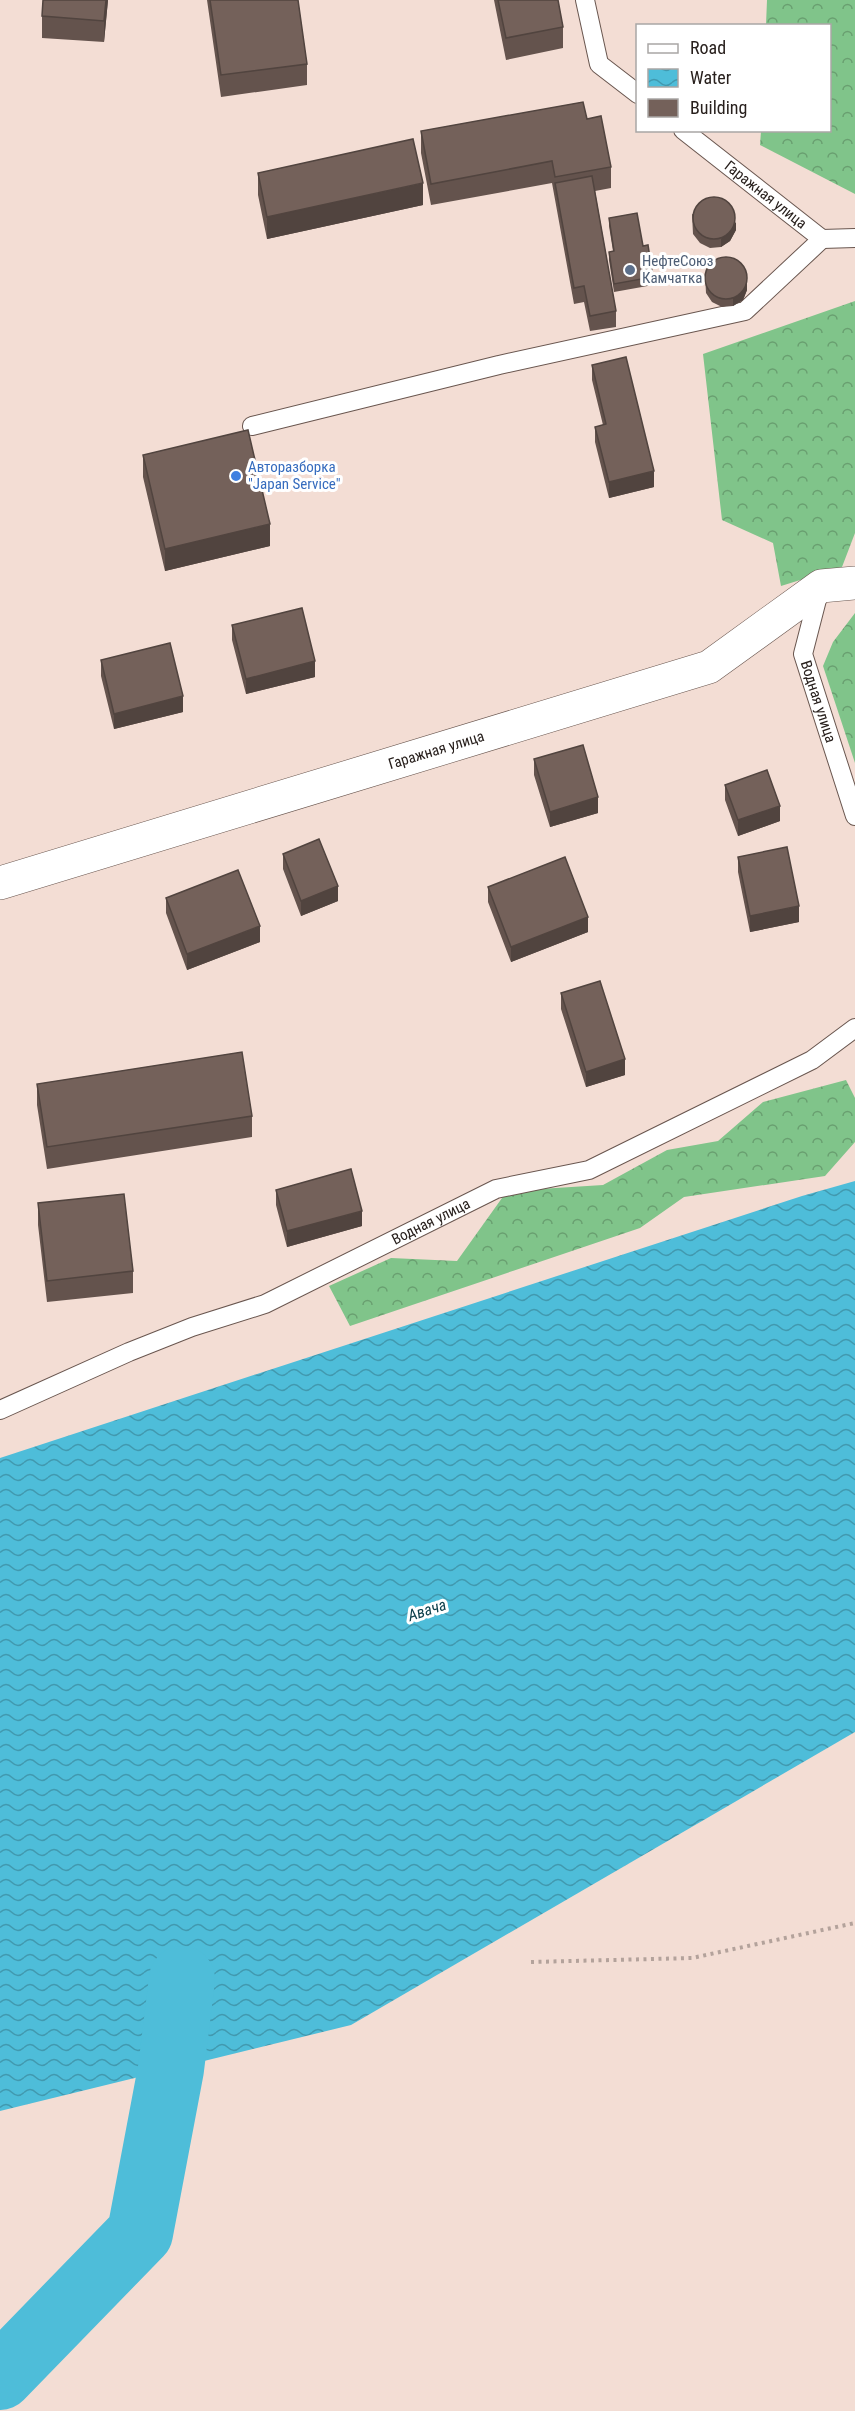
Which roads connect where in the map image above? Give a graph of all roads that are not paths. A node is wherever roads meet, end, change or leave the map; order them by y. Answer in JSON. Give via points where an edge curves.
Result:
{"nodes":[{"id":1,"x":585,"y":0,"type":"edge"},
{"id":2,"x":636,"y":92,"type":"edge"},
{"id":3,"x":686,"y":132,"type":"edge"},
{"id":4,"x":855,"y":238,"type":"edge"},
{"id":5,"x":822,"y":239,"type":"junction"},
{"id":6,"x":252,"y":426,"type":"dead end"},
{"id":7,"x":855,"y":583,"type":"edge"},
{"id":8,"x":821,"y":586,"type":"junction"},
{"id":9,"x":855,"y":816,"type":"edge"},
{"id":10,"x":0,"y":883,"type":"edge"},
{"id":11,"x":855,"y":1028,"type":"edge"},
{"id":12,"x":0,"y":1410,"type":"edge"}],
"edges":[{"from":1,"to":2,"type":"lane","via":[[599,64]]},
{"from":3,"to":5,"type":"lane","name":"Гаражная улица"},
{"from":4,"to":5,"type":"lane","name":"Гаражная улица"},
{"from":5,"to":6,"type":"lane","via":[[745,311],[499,365]]},
{"from":7,"to":8,"type":"street"},
{"from":8,"to":9,"type":"lane","name":"Водная улица","via":[[803,654]]},
{"from":8,"to":10,"type":"street","name":"Гаражная улица","via":[[709,667]]},
{"from":11,"to":12,"type":"lane","name":"Водная улица","via":[[812,1060],[589,1170],[496,1189],[265,1304],[129,1352]]}]}
